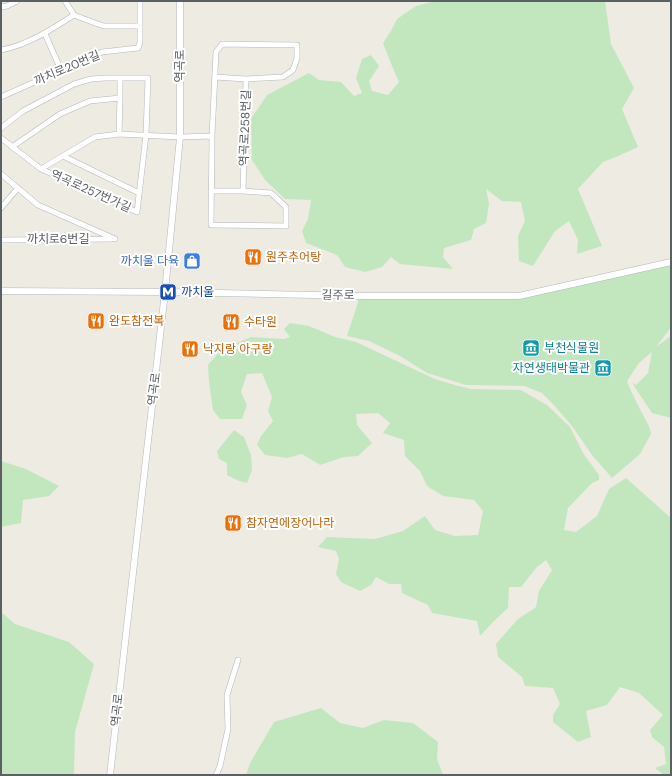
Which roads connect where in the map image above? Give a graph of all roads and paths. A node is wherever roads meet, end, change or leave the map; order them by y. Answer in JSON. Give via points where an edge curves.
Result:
{"nodes":[{"id":1,"x":17,"y":1,"type":"edge"},
{"id":2,"x":65,"y":1,"type":"edge"},
{"id":3,"x":140,"y":1,"type":"edge"},
{"id":4,"x":180,"y":1,"type":"edge"},
{"id":5,"x":1,"y":7,"type":"edge"},
{"id":6,"x":74,"y":15,"type":"junction"},
{"id":7,"x":140,"y":26,"type":"junction"},
{"id":8,"x":45,"y":34,"type":"junction"},
{"id":9,"x":1,"y":50,"type":"edge"},
{"id":10,"x":62,"y":70,"type":"junction"},
{"id":11,"x":215,"y":77,"type":"junction"},
{"id":12,"x":120,"y":78,"type":"junction"},
{"id":13,"x":246,"y":78,"type":"junction"},
{"id":14,"x":1,"y":97,"type":"edge"},
{"id":15,"x":120,"y":98,"type":"junction"},
{"id":16,"x":1,"y":128,"type":"edge"},
{"id":17,"x":119,"y":134,"type":"junction"},
{"id":18,"x":146,"y":135,"type":"junction"},
{"id":19,"x":212,"y":136,"type":"junction"},
{"id":20,"x":180,"y":137,"type":"junction"},
{"id":21,"x":1,"y":138,"type":"edge"},
{"id":22,"x":12,"y":147,"type":"junction"},
{"id":23,"x":63,"y":156,"type":"junction"},
{"id":24,"x":41,"y":169,"type":"junction"},
{"id":25,"x":1,"y":174,"type":"edge"},
{"id":26,"x":18,"y":188,"type":"junction"},
{"id":27,"x":211,"y":191,"type":"junction"},
{"id":28,"x":243,"y":191,"type":"junction"},
{"id":29,"x":139,"y":193,"type":"junction"},
{"id":30,"x":1,"y":208,"type":"edge"},
{"id":31,"x":1,"y":240,"type":"edge"},
{"id":32,"x":671,"y":262,"type":"edge"},
{"id":33,"x":1,"y":291,"type":"edge"},
{"id":34,"x":165,"y":292,"type":"junction"},
{"id":35,"x":238,"y":660,"type":"dead end"},
{"id":36,"x":110,"y":775,"type":"edge"},
{"id":37,"x":216,"y":775,"type":"edge"}],
"edges":[{"from":1,"to":5,"type":"street"},
{"from":2,"to":6,"type":"street"},
{"from":3,"to":7,"type":"street","name":"까치로20번길"},
{"from":4,"to":20,"type":"street","name":"역곡로"},
{"from":6,"to":7,"type":"street","via":[[104,26]]},
{"from":6,"to":8,"type":"street"},
{"from":7,"to":10,"type":"street","name":"까치로20번길","via":[[138,48],[102,52]]},
{"from":8,"to":9,"type":"street"},
{"from":8,"to":10,"type":"street"},
{"from":10,"to":14,"type":"street","name":"까치로20번길"},
{"from":11,"to":13,"type":"street"},
{"from":11,"to":13,"type":"street","name":"역곡로258번길","via":[[216,52],[222,44],[297,45],[297,58],[293,70],[284,77]]},
{"from":11,"to":19,"type":"street","name":"역곡로258번길"},
{"from":12,"to":15,"type":"street"},
{"from":12,"to":16,"type":"street","via":[[91,79],[74,84],[23,111]]},
{"from":12,"to":18,"type":"street","name":"역곡로257번가길","via":[[148,78]]},
{"from":13,"to":28,"type":"street","name":"역곡로258번길"},
{"from":15,"to":17,"type":"street"},
{"from":15,"to":22,"type":"street","via":[[90,101],[68,110]]},
{"from":17,"to":18,"type":"street"},
{"from":17,"to":23,"type":"street","via":[[95,138]]},
{"from":18,"to":20,"type":"street"},
{"from":18,"to":29,"type":"street","name":"역곡로257번가길"},
{"from":19,"to":20,"type":"street"},
{"from":19,"to":27,"type":"street","name":"역곡로258번길"},
{"from":20,"to":34,"type":"street","name":"역곡로"},
{"from":21,"to":22,"type":"street","name":"역곡로257번가길"},
{"from":22,"to":24,"type":"street","name":"역곡로257번가길"},
{"from":23,"to":24,"type":"street"},
{"from":23,"to":29,"type":"street"},
{"from":24,"to":29,"type":"street","name":"역곡로257번가길","via":[[137,212]]},
{"from":25,"to":26,"type":"street"},
{"from":26,"to":30,"type":"street"},
{"from":26,"to":31,"type":"street","name":"까치로6번길","via":[[38,205],[115,239]]},
{"from":27,"to":28,"type":"street"},
{"from":27,"to":28,"type":"street","name":"역곡로258번길","via":[[211,225],[286,226],[286,207],[270,193]]},
{"from":32,"to":34,"type":"street","name":"길주로","via":[[519,296]]},
{"from":33,"to":34,"type":"street","name":"길주로"},
{"from":34,"to":36,"type":"street","name":"역곡로"},
{"from":35,"to":37,"type":"street","via":[[227,695],[228,729]]}]}
